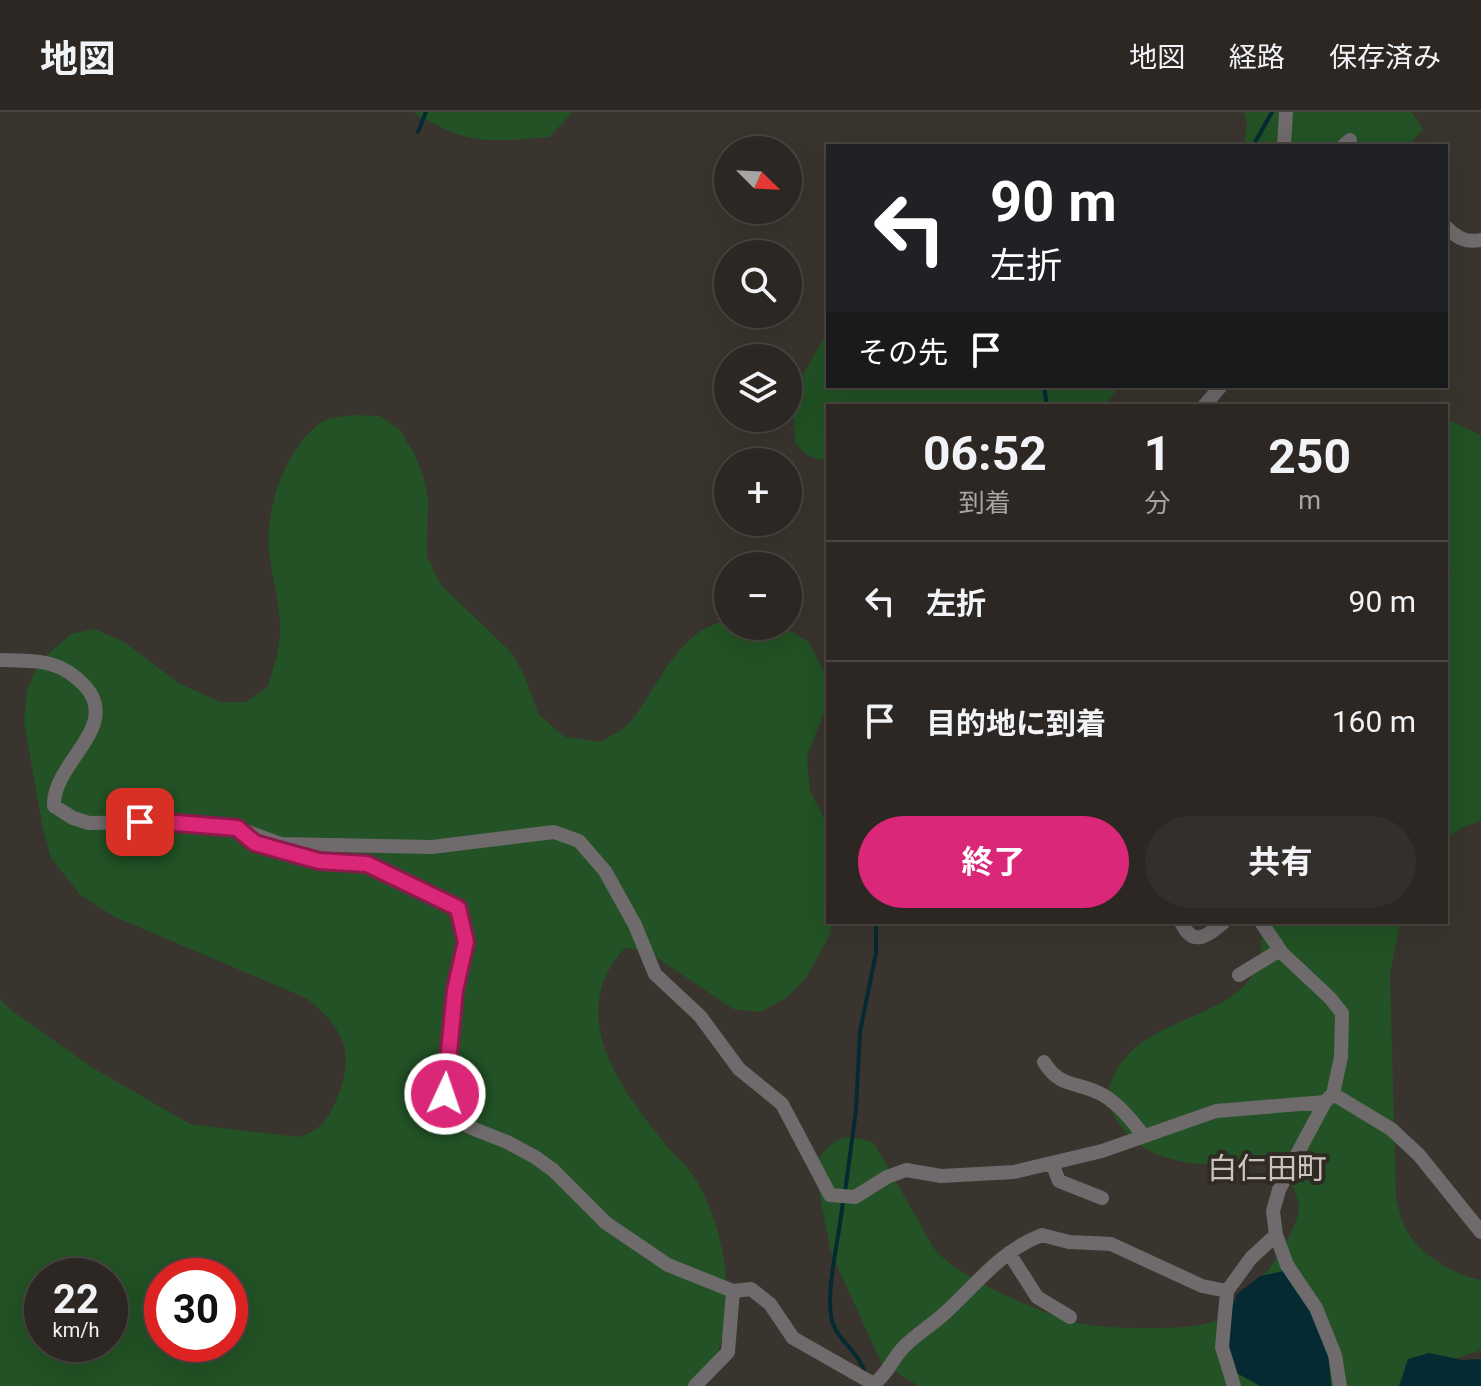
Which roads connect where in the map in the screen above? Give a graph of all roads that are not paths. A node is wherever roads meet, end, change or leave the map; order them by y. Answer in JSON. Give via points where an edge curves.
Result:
{"nodes":[{"id":1,"x":1286,"y":112,"type":"edge"},
{"id":2,"x":1284,"y":144,"type":"edge"},
{"id":3,"x":1448,"y":229,"type":"edge"},
{"id":4,"x":1481,"y":240,"type":"edge"},
{"id":5,"x":1219,"y":388,"type":"edge"},
{"id":6,"x":1206,"y":404,"type":"edge"},
{"id":7,"x":0,"y":660,"type":"edge"},
{"id":8,"x":237,"y":828,"type":"junction"},
{"id":9,"x":1182,"y":924,"type":"edge"},
{"id":10,"x":1222,"y":924,"type":"edge"},
{"id":11,"x":1262,"y":924,"type":"edge"},
{"id":12,"x":1280,"y":950,"type":"junction"},
{"id":13,"x":1239,"y":975,"type":"dead end"},
{"id":14,"x":1044,"y":1062,"type":"dead end"},
{"id":15,"x":1329,"y":1098,"type":"junction"},
{"id":16,"x":1144,"y":1136,"type":"junction"},
{"id":17,"x":1052,"y":1163,"type":"junction"},
{"id":18,"x":1102,"y":1198,"type":"dead end"},
{"id":19,"x":1481,"y":1232,"type":"edge"},
{"id":20,"x":1276,"y":1235,"type":"junction"},
{"id":21,"x":1009,"y":1253,"type":"junction"},
{"id":22,"x":733,"y":1291,"type":"junction"},
{"id":23,"x":1227,"y":1291,"type":"junction"},
{"id":24,"x":1070,"y":1317,"type":"dead end"},
{"id":25,"x":695,"y":1386,"type":"edge"},
{"id":26,"x":1234,"y":1386,"type":"edge"},
{"id":27,"x":1340,"y":1386,"type":"edge"}],
"edges":[{"from":1,"to":2,"type":"street"},
{"from":3,"to":4,"type":"street","via":[[1457,238]]},
{"from":5,"to":6,"type":"street"},
{"from":7,"to":8,"type":"street","via":[[52,662],[75,675],[93,695],[95,725],[53,792],[54,806],[89,823]]},
{"from":8,"to":17,"type":"street","via":[[281,844],[432,847],[554,832],[579,841],[605,871],[655,974],[700,1016],[739,1069],[782,1104],[830,1195],[855,1197],[906,1170],[941,1176],[1014,1172]]},
{"from":8,"to":22,"type":"street","via":[[255,843],[319,861],[367,864],[458,908],[466,942],[455,990],[445,1094],[456,1116],[535,1157],[606,1223],[668,1265]]},
{"from":9,"to":10,"type":"street","via":[[1194,937],[1207,936]]},
{"from":11,"to":12,"type":"street"},
{"from":12,"to":13,"type":"street"},
{"from":12,"to":15,"type":"street","via":[[1342,1013],[1341,1057]]},
{"from":14,"to":16,"type":"street","via":[[1065,1083],[1103,1095],[1122,1109]]},
{"from":15,"to":16,"type":"street","via":[[1216,1111]]},
{"from":15,"to":19,"type":"street","via":[[1391,1129]]},
{"from":15,"to":20,"type":"street","via":[[1279,1190],[1273,1211]]},
{"from":16,"to":17,"type":"street"},
{"from":17,"to":18,"type":"street","via":[[1059,1181]]},
{"from":20,"to":23,"type":"street"},
{"from":20,"to":27,"type":"street","via":[[1287,1265],[1316,1308],[1335,1355]]},
{"from":21,"to":22,"type":"street","via":[[901,1350],[874,1384],[793,1338],[770,1304],[751,1289]]},
{"from":21,"to":23,"type":"street","via":[[1042,1235],[1111,1244],[1202,1286]]},
{"from":21,"to":24,"type":"street","via":[[1037,1297]]},
{"from":22,"to":25,"type":"street","via":[[728,1352]]},
{"from":23,"to":26,"type":"street","via":[[1222,1347]]}]}
